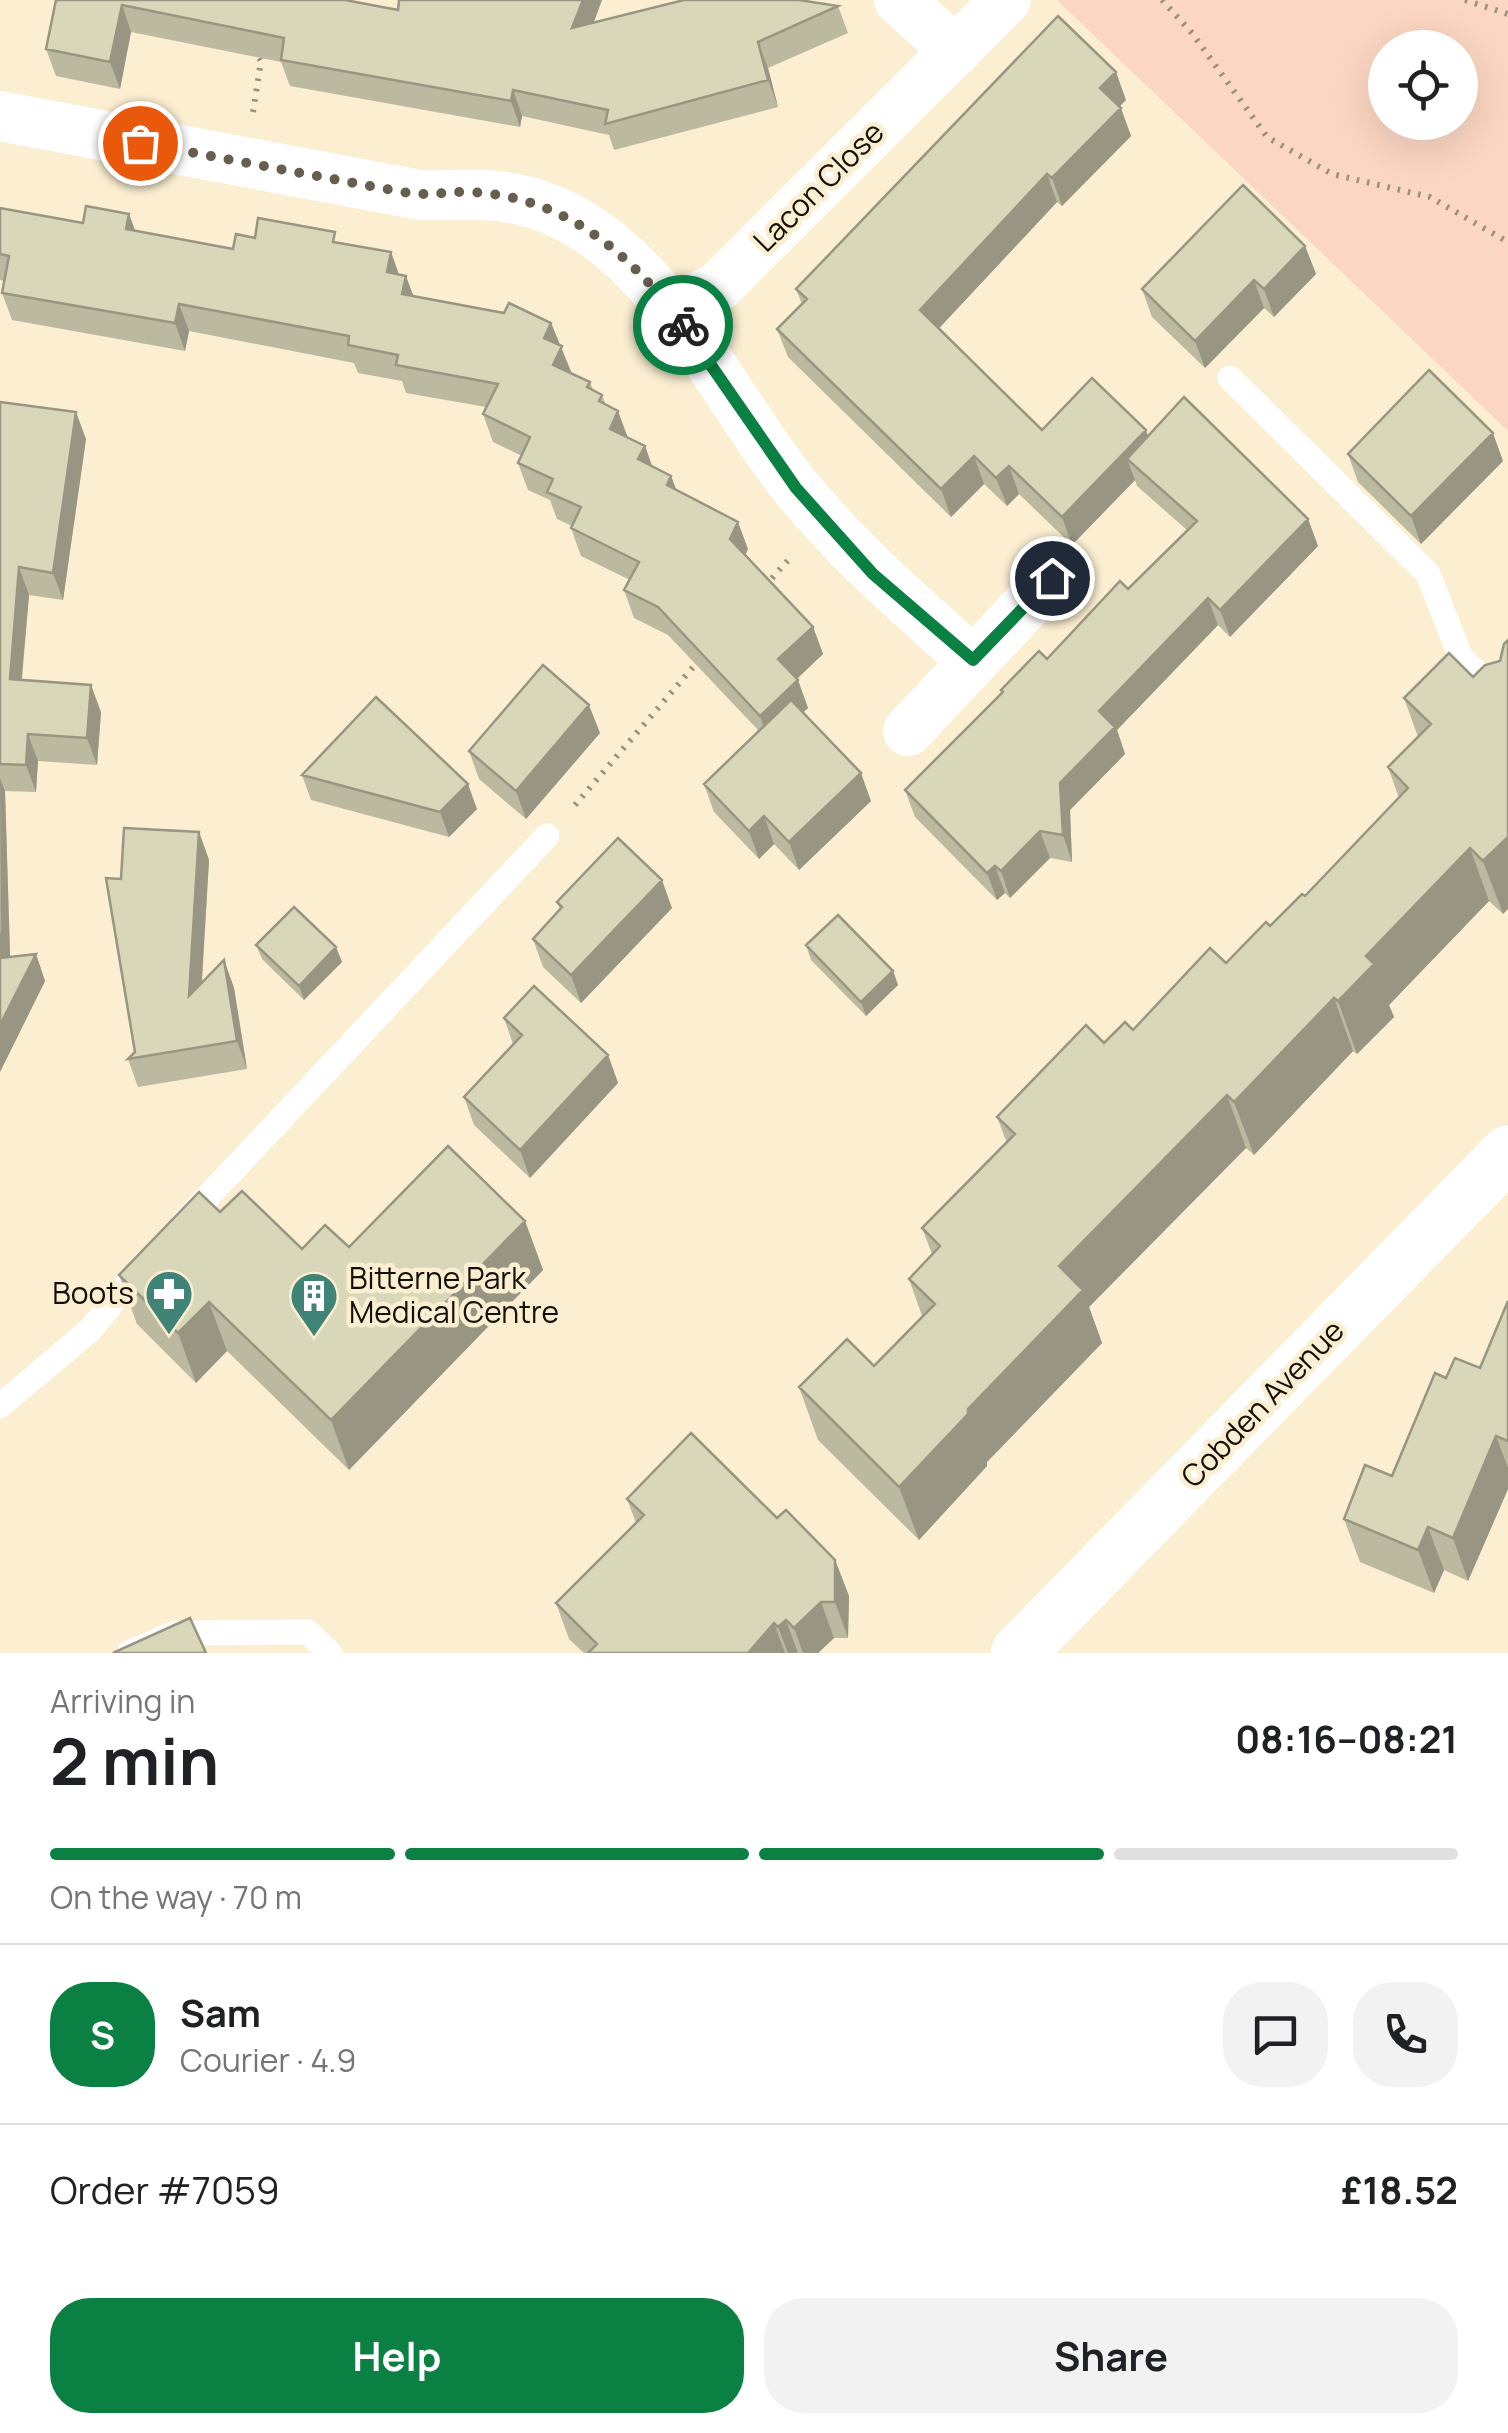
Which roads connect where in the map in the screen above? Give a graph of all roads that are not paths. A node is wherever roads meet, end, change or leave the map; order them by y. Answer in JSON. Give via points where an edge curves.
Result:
{"nodes":[{"id":1,"x":899,"y":0,"type":"edge"},
{"id":2,"x":1006,"y":0,"type":"edge"},
{"id":3,"x":956,"y":51,"type":"junction"},
{"id":4,"x":0,"y":116,"type":"edge"},
{"id":5,"x":672,"y":311,"type":"junction"},
{"id":6,"x":1230,"y":378,"type":"dead end"},
{"id":7,"x":1052,"y":578,"type":"dead end"},
{"id":8,"x":973,"y":660,"type":"junction"},
{"id":9,"x":1508,"y":702,"type":"edge"},
{"id":10,"x":908,"y":731,"type":"dead end"},
{"id":11,"x":548,"y":836,"type":"road end"},
{"id":12,"x":1508,"y":1153,"type":"edge"},
{"id":13,"x":0,"y":1406,"type":"edge"},
{"id":14,"x":128,"y":1653,"type":"edge"},
{"id":15,"x":330,"y":1653,"type":"edge"},
{"id":16,"x":1018,"y":1653,"type":"edge"}],
"edges":[{"from":1,"to":3,"type":"street"},
{"from":2,"to":3,"type":"street","name":"Lacon Close"},
{"from":3,"to":5,"type":"street","name":"Lacon Close","via":[[720,286]]},
{"from":4,"to":5,"type":"street","via":[[420,195],[516,198],[556,210],[612,246]]},
{"from":5,"to":8,"type":"street","via":[[796,488],[873,574]]},
{"from":6,"to":9,"type":"lane","via":[[1428,574],[1461,658]]},
{"from":7,"to":8,"type":"street"},
{"from":8,"to":10,"type":"street"},
{"from":11,"to":13,"type":"lane","via":[[124,1285],[90,1330]]},
{"from":12,"to":16,"type":"street","name":"Cobden Avenue"},
{"from":14,"to":15,"type":"lane","via":[[175,1633],[308,1632]]}]}
